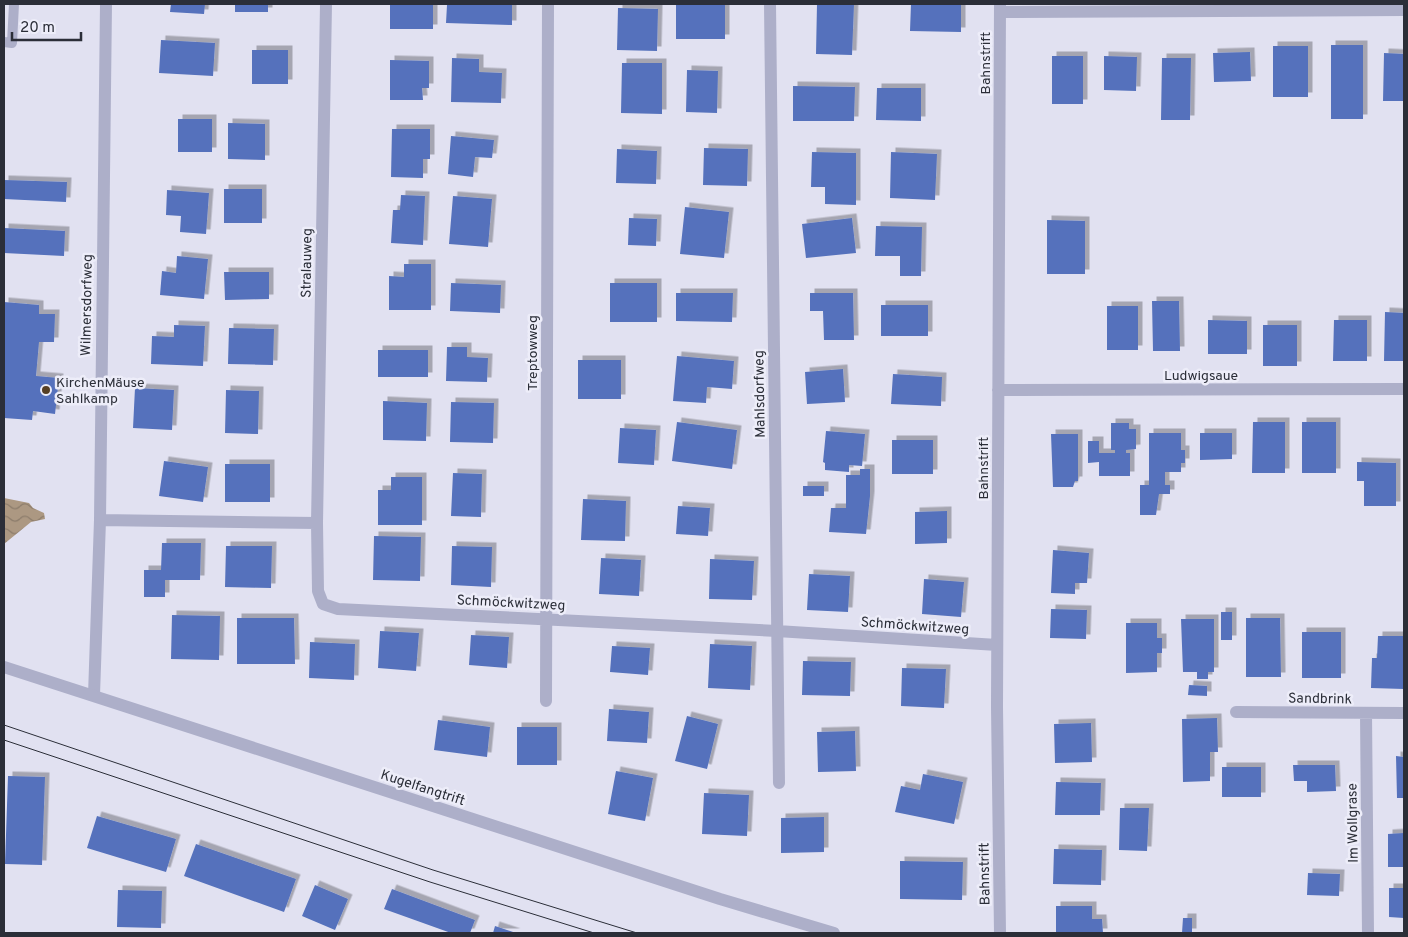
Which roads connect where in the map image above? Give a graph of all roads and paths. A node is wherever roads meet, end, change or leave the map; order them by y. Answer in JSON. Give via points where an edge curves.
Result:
{"nodes":[{"id":1,"x":14,"y":4,"type":"edge"},
{"id":2,"x":106,"y":4,"type":"edge"},
{"id":3,"x":326,"y":4,"type":"edge"},
{"id":4,"x":548,"y":4,"type":"edge"},
{"id":5,"x":770,"y":4,"type":"edge"},
{"id":6,"x":1316,"y":7,"type":"edge"},
{"id":7,"x":1000,"y":8,"type":"edge"},
{"id":8,"x":1404,"y":10,"type":"edge"},
{"id":9,"x":4,"y":42,"type":"edge"},
{"id":10,"x":1404,"y":389,"type":"edge"},
{"id":11,"x":998,"y":390,"type":"junction"},
{"id":12,"x":100,"y":520,"type":"junction"},
{"id":13,"x":317,"y":523,"type":"junction"},
{"id":14,"x":546,"y":619,"type":"junction"},
{"id":15,"x":777,"y":631,"type":"junction"},
{"id":16,"x":997,"y":645,"type":"junction"},
{"id":17,"x":4,"y":667,"type":"edge"},
{"id":18,"x":94,"y":696,"type":"junction"},
{"id":19,"x":546,"y":702,"type":"dead end"},
{"id":20,"x":1236,"y":712,"type":"dead end"},
{"id":21,"x":1404,"y":713,"type":"edge"},
{"id":22,"x":1366,"y":714,"type":"junction"},
{"id":23,"x":779,"y":784,"type":"dead end"},
{"id":24,"x":834,"y":933,"type":"edge"},
{"id":25,"x":1000,"y":933,"type":"edge"},
{"id":26,"x":1368,"y":933,"type":"edge"}],
"edges":[{"from":1,"to":9,"type":"lane","via":[[12,43]]},
{"from":2,"to":12,"type":"street","name":"Wilmersdorfweg"},
{"from":3,"to":13,"type":"street","name":"Stralauweg"},
{"from":4,"to":14,"type":"street","name":"Treptowweg"},
{"from":5,"to":15,"type":"street","name":"Mahlsdorfweg"},
{"from":6,"to":7,"type":"street"},
{"from":6,"to":8,"type":"street"},
{"from":7,"to":11,"type":"street","name":"Bahnstrift"},
{"from":10,"to":11,"type":"street","name":"Ludwigsaue"},
{"from":11,"to":16,"type":"street","name":"Bahnstrift"},
{"from":12,"to":13,"type":"street"},
{"from":12,"to":18,"type":"street","name":"Wilmersdorfweg"},
{"from":13,"to":14,"type":"street","name":"Schmöckwitzweg","via":[[318,590],[323,604],[338,609]]},
{"from":14,"to":15,"type":"street","name":"Schmöckwitzweg"},
{"from":14,"to":19,"type":"street","name":"Treptowweg"},
{"from":15,"to":16,"type":"street","name":"Schmöckwitzweg"},
{"from":15,"to":23,"type":"street","name":"Mahlsdorfweg"},
{"from":16,"to":25,"type":"street","name":"Bahnstrift"},
{"from":17,"to":18,"type":"street","name":"Kugelfangtrift"},
{"from":18,"to":24,"type":"street","name":"Kugelfangtrift","via":[[710,896]]},
{"from":20,"to":22,"type":"street","name":"Sandbrink"},
{"from":21,"to":22,"type":"street","name":"Sandbrink"},
{"from":22,"to":26,"type":"street","name":"Im Wollgrase"}]}
